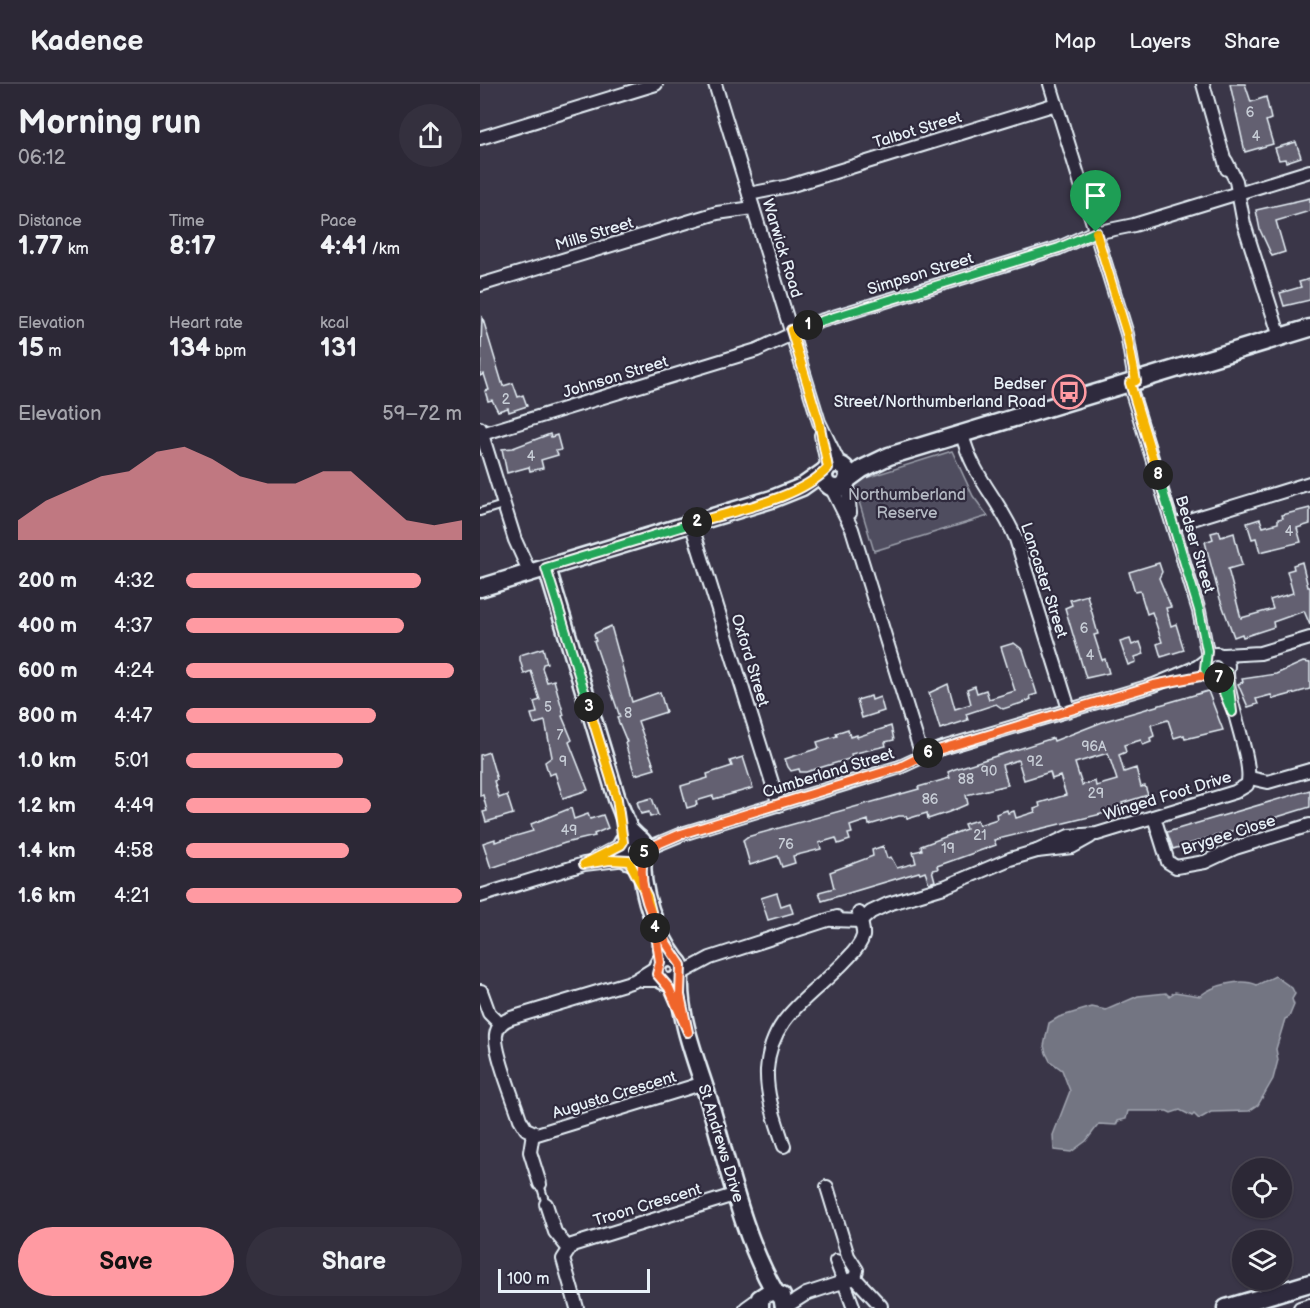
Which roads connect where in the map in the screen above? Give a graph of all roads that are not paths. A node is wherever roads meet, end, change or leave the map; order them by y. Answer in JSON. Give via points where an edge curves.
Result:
{"nodes":[{"id":1,"x":656,"y":84,"type":"edge"},
{"id":2,"x":715,"y":84,"type":"edge"},
{"id":3,"x":1050,"y":84,"type":"edge"},
{"id":4,"x":1203,"y":84,"type":"edge"},
{"id":5,"x":1056,"y":104,"type":"junction"},
{"id":6,"x":480,"y":138,"type":"edge"},
{"id":7,"x":1310,"y":171,"type":"edge"},
{"id":8,"x":1235,"y":194,"type":"junction"},
{"id":9,"x":751,"y":200,"type":"junction"},
{"id":10,"x":1097,"y":236,"type":"junction"},
{"id":11,"x":480,"y":285,"type":"edge"},
{"id":12,"x":1310,"y":328,"type":"edge"},
{"id":13,"x":793,"y":336,"type":"junction"},
{"id":14,"x":1280,"y":337,"type":"junction"},
{"id":15,"x":1138,"y":381,"type":"junction"},
{"id":16,"x":481,"y":431,"type":"edge"},
{"id":17,"x":962,"y":434,"type":"junction"},
{"id":18,"x":836,"y":475,"type":"junction"},
{"id":19,"x":1310,"y":483,"type":"edge"},
{"id":20,"x":504,"y":504,"type":"junction"},
{"id":21,"x":480,"y":512,"type":"edge"},
{"id":22,"x":692,"y":523,"type":"junction"},
{"id":23,"x":1173,"y":525,"type":"junction"},
{"id":24,"x":546,"y":568,"type":"junction"},
{"id":25,"x":526,"y":574,"type":"junction"},
{"id":26,"x":480,"y":588,"type":"edge"},
{"id":27,"x":1199,"y":610,"type":"junction"},
{"id":28,"x":1310,"y":638,"type":"edge"},
{"id":29,"x":1260,"y":653,"type":"junction"},
{"id":30,"x":1222,"y":655,"type":"junction"},
{"id":31,"x":1207,"y":659,"type":"junction"},
{"id":32,"x":1228,"y":671,"type":"junction"},
{"id":33,"x":1212,"y":677,"type":"junction"},
{"id":34,"x":1154,"y":685,"type":"junction"},
{"id":35,"x":1069,"y":709,"type":"junction"},
{"id":36,"x":1232,"y":712,"type":"junction"},
{"id":37,"x":922,"y":756,"type":"junction"},
{"id":38,"x":1310,"y":770,"type":"edge"},
{"id":39,"x":1250,"y":778,"type":"junction"},
{"id":40,"x":778,"y":806,"type":"junction"},
{"id":41,"x":1154,"y":817,"type":"junction"},
{"id":42,"x":1310,"y":825,"type":"edge"},
{"id":43,"x":633,"y":849,"type":"junction"},
{"id":44,"x":481,"y":894,"type":"edge"},
{"id":45,"x":860,"y":917,"type":"junction"},
{"id":46,"x":670,"y":970,"type":"junction"},
{"id":47,"x":480,"y":989,"type":"edge"},
{"id":48,"x":500,"y":1024,"type":"junction"},
{"id":49,"x":704,"y":1083,"type":"junction"},
{"id":50,"x":533,"y":1133,"type":"junction"},
{"id":51,"x":784,"y":1146,"type":"dead end"},
{"id":52,"x":540,"y":1184,"type":"joint"},
{"id":53,"x":827,"y":1187,"type":"dead end"},
{"id":54,"x":737,"y":1194,"type":"junction"},
{"id":55,"x":546,"y":1204,"type":"joint"},
{"id":56,"x":568,"y":1248,"type":"junction"},
{"id":57,"x":836,"y":1261,"type":"dead end"},
{"id":58,"x":849,"y":1280,"type":"junction"},
{"id":59,"x":1310,"y":1283,"type":"edge"},
{"id":60,"x":772,"y":1300,"type":"edge"},
{"id":61,"x":1310,"y":1305,"type":"edge"},
{"id":62,"x":853,"y":1306,"type":"dead end"},
{"id":63,"x":881,"y":1306,"type":"dead end"},
{"id":64,"x":577,"y":1308,"type":"edge"},
{"id":65,"x":746,"y":1308,"type":"edge"},
{"id":66,"x":1226,"y":1308,"type":"edge"},
{"id":67,"x":1300,"y":1308,"type":"edge"}],
"edges":[{"from":1,"to":6,"type":"street"},
{"from":2,"to":9,"type":"street","name":"Warwick Road"},
{"from":3,"to":5,"type":"street","name":"Bedser Street"},
{"from":4,"to":8,"type":"street"},
{"from":5,"to":9,"type":"street","name":"Talbot Street"},
{"from":5,"to":10,"type":"street","name":"Bedser Street"},
{"from":7,"to":8,"type":"street","name":"Simpson Street"},
{"from":8,"to":10,"type":"street","name":"Simpson Street"},
{"from":8,"to":14,"type":"street"},
{"from":9,"to":11,"type":"street","name":"Mills Street"},
{"from":9,"to":13,"type":"street","name":"Warwick Road"},
{"from":10,"to":13,"type":"street","name":"Simpson Street"},
{"from":10,"to":15,"type":"street","name":"Bedser Street"},
{"from":12,"to":14,"type":"street"},
{"from":13,"to":16,"type":"street","name":"Johnson Street"},
{"from":13,"to":18,"type":"street","name":"Warwick Road"},
{"from":14,"to":15,"type":"street"},
{"from":15,"to":17,"type":"street"},
{"from":15,"to":23,"type":"street","name":"Bedser Street"},
{"from":16,"to":20,"type":"street"},
{"from":17,"to":18,"type":"street"},
{"from":17,"to":35,"type":"street","name":"Lancaster Street","via":[[972,466],[1016,539]]},
{"from":18,"to":22,"type":"street"},
{"from":18,"to":37,"type":"street","name":"Warwick Road"},
{"from":19,"to":23,"type":"street"},
{"from":20,"to":21,"type":"lane"},
{"from":20,"to":25,"type":"street"},
{"from":22,"to":24,"type":"street"},
{"from":22,"to":40,"type":"street","name":"Oxford Street"},
{"from":23,"to":27,"type":"street","name":"Bedser Street"},
{"from":24,"to":25,"type":"street"},
{"from":24,"to":43,"type":"street","name":"St Andrews Drive"},
{"from":25,"to":26,"type":"street"},
{"from":27,"to":30,"type":"street","name":"Bedser Street"},
{"from":27,"to":31,"type":"street","name":"Bedser Street"},
{"from":28,"to":29,"type":"street"},
{"from":29,"to":30,"type":"street"},
{"from":29,"to":32,"type":"street"},
{"from":30,"to":31,"type":"street"},
{"from":30,"to":32,"type":"street","via":[[1228,661]]},
{"from":31,"to":33,"type":"street","via":[[1205,669]]},
{"from":31,"to":34,"type":"street","name":"Cumberland Street"},
{"from":32,"to":33,"type":"street"},
{"from":32,"to":36,"type":"street"},
{"from":33,"to":34,"type":"street","name":"Cumberland Street"},
{"from":33,"to":36,"type":"street"},
{"from":34,"to":35,"type":"street","name":"Cumberland Street"},
{"from":35,"to":37,"type":"street","name":"Cumberland Street"},
{"from":36,"to":39,"type":"street"},
{"from":37,"to":40,"type":"street","name":"Cumberland Street","via":[[900,767]]},
{"from":38,"to":39,"type":"street","name":"Winged Foot Drive","via":[[1268,782]]},
{"from":39,"to":41,"type":"street","name":"Winged Foot Drive","via":[[1235,792]]},
{"from":40,"to":43,"type":"street","name":"Cumberland Street"},
{"from":41,"to":42,"type":"street","name":"Brygee Close","via":[[1168,862],[1176,867],[1205,862],[1235,848]]},
{"from":41,"to":45,"type":"street","name":"Winged Foot Drive","via":[[1072,846],[1010,859]]},
{"from":43,"to":44,"type":"street","name":"Cumberland Street"},
{"from":43,"to":46,"type":"street","name":"St Andrews Drive","via":[[642,868]]},
{"from":45,"to":46,"type":"street","via":[[832,920]]},
{"from":45,"to":51,"type":"street","via":[[863,937],[859,944],[840,968],[794,1006],[783,1020],[769,1053],[768,1089]]},
{"from":46,"to":48,"type":"street"},
{"from":46,"to":49,"type":"street","name":"St Andrews Drive"},
{"from":47,"to":48,"type":"street","via":[[489,1013]]},
{"from":48,"to":50,"type":"street","name":"Augusta Crescent","via":[[497,1047],[520,1119]]},
{"from":49,"to":50,"type":"street","name":"Augusta Crescent"},
{"from":49,"to":54,"type":"street","name":"St Andrews Drive"},
{"from":50,"to":52,"type":"street","name":"Augusta Crescent","via":[[530,1152]]},
{"from":52,"to":55,"type":"lane"},
{"from":53,"to":58,"type":"street","via":[[848,1256],[857,1270]]},
{"from":54,"to":56,"type":"street","name":"Troon Crescent","via":[[583,1240]]},
{"from":54,"to":60,"type":"street","name":"St Andrews Drive"},
{"from":55,"to":56,"type":"street","via":[[555,1232]]},
{"from":56,"to":64,"type":"street","via":[[564,1265]]},
{"from":57,"to":58,"type":"street"},
{"from":58,"to":60,"type":"street"},
{"from":58,"to":62,"type":"street"},
{"from":58,"to":63,"type":"street"},
{"from":59,"to":66,"type":"street"},
{"from":60,"to":65,"type":"street"},
{"from":61,"to":67,"type":"street"}]}
